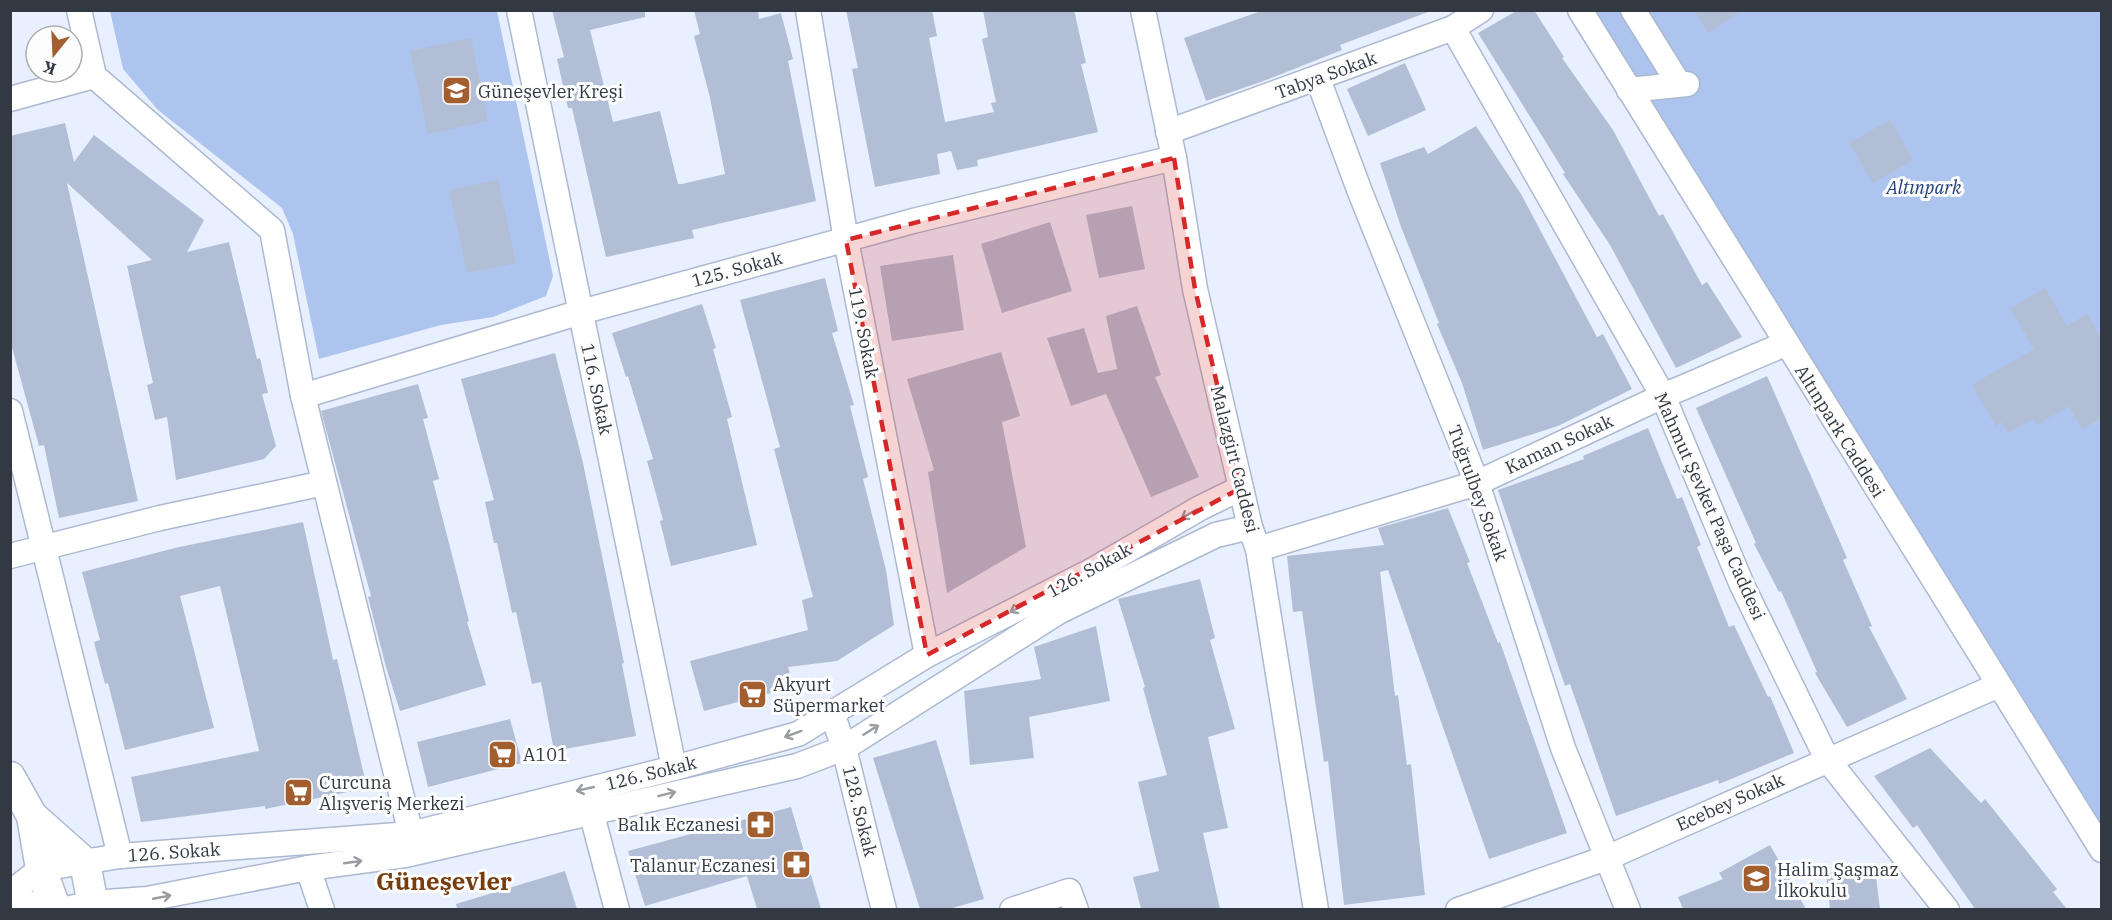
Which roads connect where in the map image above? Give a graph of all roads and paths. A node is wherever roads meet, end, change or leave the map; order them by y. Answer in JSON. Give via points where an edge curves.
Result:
{"nodes":[{"id":1,"x":79,"y":10,"type":"edge"},
{"id":2,"x":519,"y":10,"type":"edge"},
{"id":3,"x":808,"y":10,"type":"edge"},
{"id":4,"x":1143,"y":10,"type":"edge"},
{"id":5,"x":1481,"y":10,"type":"edge"},
{"id":6,"x":1580,"y":10,"type":"edge"},
{"id":7,"x":1633,"y":10,"type":"edge"},
{"id":8,"x":1453,"y":28,"type":"junction"},
{"id":9,"x":94,"y":76,"type":"junction"},
{"id":10,"x":1318,"y":79,"type":"junction"},
{"id":11,"x":1629,"y":90,"type":"junction"},
{"id":12,"x":10,"y":99,"type":"edge"},
{"id":13,"x":1168,"y":132,"type":"junction"},
{"id":14,"x":1174,"y":158,"type":"junction"},
{"id":15,"x":846,"y":240,"type":"junction"},
{"id":16,"x":581,"y":312,"type":"junction"},
{"id":17,"x":1785,"y":344,"type":"junction"},
{"id":18,"x":303,"y":396,"type":"junction"},
{"id":19,"x":1663,"y":396,"type":"junction"},
{"id":20,"x":10,"y":411,"type":"edge"},
{"id":21,"x":324,"y":483,"type":"junction"},
{"id":22,"x":1477,"y":483,"type":"junction"},
{"id":23,"x":1241,"y":488,"type":"junction"},
{"id":24,"x":1250,"y":527,"type":"junction"},
{"id":25,"x":44,"y":547,"type":"junction"},
{"id":26,"x":1258,"y":549,"type":"junction"},
{"id":27,"x":10,"y":556,"type":"edge"},
{"id":28,"x":927,"y":655,"type":"junction"},
{"id":29,"x":1999,"y":685,"type":"junction"},
{"id":30,"x":832,"y":713,"type":"junction"},
{"id":31,"x":844,"y":748,"type":"junction"},
{"id":32,"x":1827,"y":759,"type":"junction"},
{"id":33,"x":674,"y":768,"type":"junction"},
{"id":34,"x":10,"y":777,"type":"edge"},
{"id":35,"x":592,"y":815,"type":"junction"},
{"id":36,"x":32,"y":816,"type":"junction"},
{"id":37,"x":411,"y":834,"type":"junction"},
{"id":38,"x":2102,"y":850,"type":"edge"},
{"id":39,"x":120,"y":856,"type":"junction"},
{"id":40,"x":1609,"y":857,"type":"junction"},
{"id":41,"x":85,"y":863,"type":"junction"},
{"id":42,"x":308,"y":868,"type":"junction"},
{"id":43,"x":41,"y":869,"type":"junction"},
{"id":44,"x":10,"y":893,"type":"edge"},
{"id":45,"x":10,"y":898,"type":"edge"},
{"id":46,"x":94,"y":906,"type":"edge"},
{"id":47,"x":55,"y":909,"type":"edge"},
{"id":48,"x":62,"y":909,"type":"edge"},
{"id":49,"x":322,"y":909,"type":"edge"},
{"id":50,"x":617,"y":909,"type":"edge"},
{"id":51,"x":884,"y":909,"type":"edge"},
{"id":52,"x":1012,"y":909,"type":"edge"},
{"id":53,"x":1076,"y":909,"type":"edge"},
{"id":54,"x":1316,"y":909,"type":"edge"},
{"id":55,"x":1458,"y":909,"type":"edge"},
{"id":56,"x":1628,"y":909,"type":"edge"},
{"id":57,"x":1947,"y":909,"type":"edge"}],
"edges":[{"from":1,"to":9,"type":"street"},
{"from":2,"to":16,"type":"street","name":"116. Sokak"},
{"from":3,"to":15,"type":"street","name":"119. Sokak"},
{"from":4,"to":13,"type":"street","name":"Malazgirt Caddesi"},
{"from":5,"to":8,"type":"street","name":"Tabya Sokak"},
{"from":6,"to":11,"type":"street","name":"Altınpark Caddesi"},
{"from":7,"to":11,"type":"street","via":[[1683,84]]},
{"from":8,"to":10,"type":"street","name":"Tabya Sokak"},
{"from":8,"to":19,"type":"street","name":"Mahmut Şevket Paşa Caddesi"},
{"from":9,"to":12,"type":"street"},
{"from":9,"to":18,"type":"street","via":[[272,230]]},
{"from":10,"to":13,"type":"street","name":"Tabya Sokak"},
{"from":10,"to":22,"type":"street","name":"Tuğrulbey Sokak"},
{"from":11,"to":17,"type":"street","name":"Altınpark Caddesi"},
{"from":13,"to":14,"type":"street","name":"Malazgirt Caddesi"},
{"from":14,"to":15,"type":"street","name":"125. Sokak"},
{"from":14,"to":23,"type":"street","name":"Malazgirt Caddesi","via":[[1195,289]]},
{"from":15,"to":16,"type":"street","name":"125. Sokak"},
{"from":15,"to":28,"type":"street","name":"119. Sokak"},
{"from":16,"to":18,"type":"street","name":"125. Sokak"},
{"from":16,"to":33,"type":"street","name":"116. Sokak"},
{"from":17,"to":19,"type":"street","name":"Kaman Sokak"},
{"from":17,"to":29,"type":"street","name":"Altınpark Caddesi"},
{"from":18,"to":21,"type":"street"},
{"from":19,"to":22,"type":"street","name":"Kaman Sokak"},
{"from":19,"to":32,"type":"street","name":"Mahmut Şevket Paşa Caddesi","via":[[1742,585]]},
{"from":20,"to":25,"type":"street"},
{"from":21,"to":25,"type":"street"},
{"from":21,"to":37,"type":"street"},
{"from":22,"to":26,"type":"street","name":"Kaman Sokak"},
{"from":22,"to":40,"type":"street","name":"Tuğrulbey Sokak","via":[[1563,748]]},
{"from":23,"to":24,"type":"street","name":"Malazgirt Caddesi"},
{"from":23,"to":28,"type":"street","name":"126. Sokak","one_way":true},
{"from":24,"to":26,"type":"street","name":"Malazgirt Caddesi"},
{"from":31,"to":24,"type":"street","name":"126. Sokak","one_way":true,"via":[[1058,612],[1216,535]]},
{"from":25,"to":27,"type":"street"},
{"from":25,"to":39,"type":"street"},
{"from":26,"to":54,"type":"street","name":"Malazgirt Caddesi"},
{"from":28,"to":30,"type":"street","name":"126. Sokak"},
{"from":29,"to":32,"type":"street","name":"Ecebey Sokak"},
{"from":29,"to":38,"type":"street","name":"Altınpark Caddesi"},
{"from":30,"to":31,"type":"street","name":"128. Sokak"},
{"from":30,"to":33,"type":"street","name":"126. Sokak","one_way":true,"via":[[798,734]]},
{"from":35,"to":31,"type":"street","name":"126. Sokak","one_way":true,"via":[[666,794],[797,766]]},
{"from":31,"to":51,"type":"street","name":"128. Sokak"},
{"from":32,"to":40,"type":"street","name":"Ecebey Sokak"},
{"from":32,"to":57,"type":"street","name":"Mahmut Şevket Paşa Caddesi"},
{"from":33,"to":37,"type":"street","name":"126. Sokak","one_way":true},
{"from":34,"to":36,"type":"main road"},
{"from":42,"to":35,"type":"street","name":"126. Sokak","one_way":true,"via":[[405,855]]},
{"from":35,"to":50,"type":"street"},
{"from":36,"to":41,"type":"main road"},
{"from":36,"to":43,"type":"main road"},
{"from":37,"to":39,"type":"street","name":"126. Sokak"},
{"from":39,"to":41,"type":"street","name":"126. Sokak"},
{"from":40,"to":55,"type":"street","name":"Ecebey Sokak"},
{"from":40,"to":56,"type":"street","name":"Tuğrulbey Sokak"},
{"from":41,"to":43,"type":"street","name":"126. Sokak"},
{"from":41,"to":46,"type":"main road"},
{"from":46,"to":42,"type":"street","name":"126. Sokak","one_way":true},
{"from":42,"to":49,"type":"street"},
{"from":43,"to":44,"type":"street","name":"126. Sokak"},
{"from":43,"to":47,"type":"main road"},
{"from":45,"to":47,"type":"street"},
{"from":46,"to":48,"type":"street","name":"126. Sokak"},
{"from":52,"to":53,"type":"street","via":[[1070,891]]}]}
